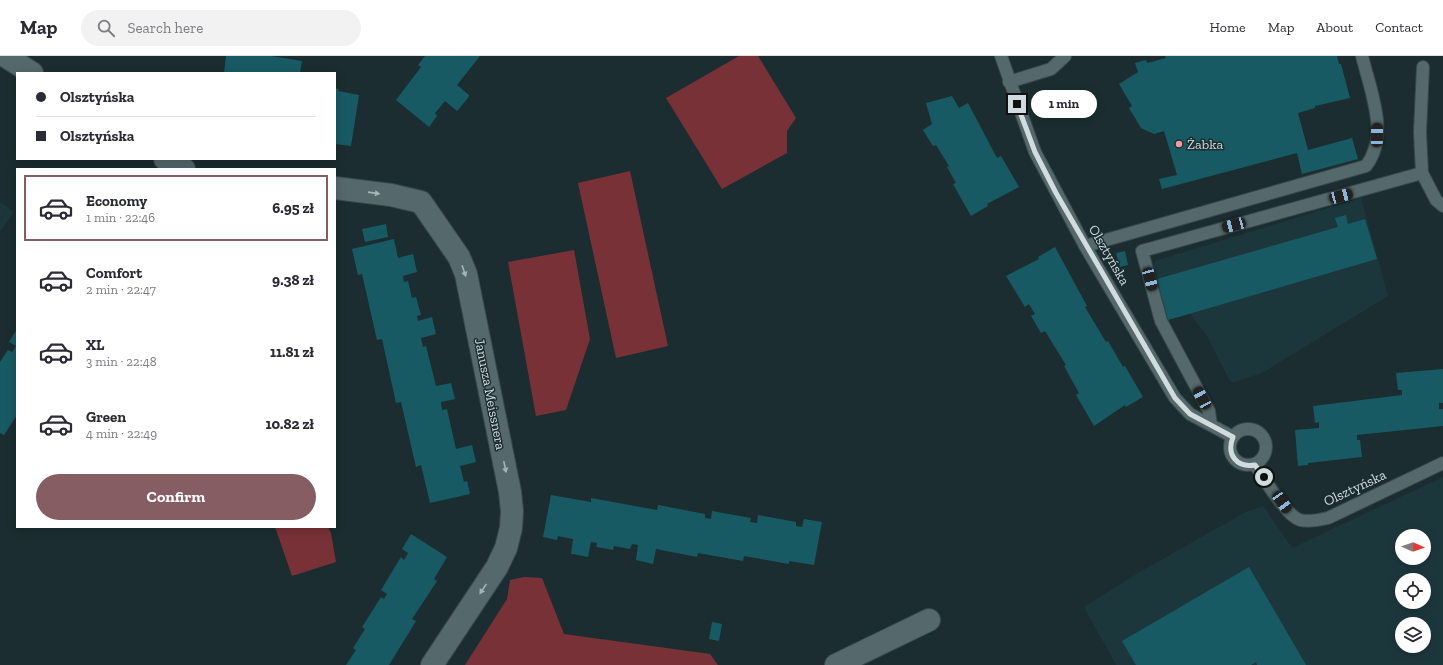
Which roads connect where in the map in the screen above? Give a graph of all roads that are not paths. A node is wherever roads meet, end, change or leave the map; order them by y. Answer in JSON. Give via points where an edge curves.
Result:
{"nodes":[{"id":1,"x":5,"y":56,"type":"edge"},
{"id":2,"x":1001,"y":56,"type":"edge"},
{"id":3,"x":1065,"y":56,"type":"edge"},
{"id":4,"x":1362,"y":56,"type":"edge"},
{"id":5,"x":1423,"y":67,"type":"dead end"},
{"id":6,"x":30,"y":72,"type":"edge"},
{"id":7,"x":1009,"y":82,"type":"junction"},
{"id":8,"x":167,"y":160,"type":"edge"},
{"id":9,"x":182,"y":168,"type":"edge"},
{"id":10,"x":1422,"y":172,"type":"junction"},
{"id":11,"x":336,"y":188,"type":"edge"},
{"id":12,"x":1443,"y":206,"type":"edge"},
{"id":13,"x":1085,"y":246,"type":"junction"},
{"id":14,"x":1211,"y":425,"type":"junction"},
{"id":15,"x":1233,"y":437,"type":"junction"},
{"id":16,"x":1443,"y":463,"type":"edge"},
{"id":17,"x":1255,"y":465,"type":"junction"},
{"id":18,"x":929,"y":620,"type":"dead end"},
{"id":19,"x":432,"y":665,"type":"edge"},
{"id":20,"x":836,"y":665,"type":"edge"}],
"edges":[{"from":1,"to":6,"type":"street"},
{"from":2,"to":7,"type":"lane","name":"Olsztyńska"},
{"from":3,"to":7,"type":"lane","via":[[1051,69]]},
{"from":4,"to":13,"type":"lane","via":[[1377,119],[1375,151],[1366,166]]},
{"from":5,"to":10,"type":"lane","via":[[1420,132]]},
{"from":7,"to":13,"type":"lane","name":"Olsztyńska","via":[[1035,152]]},
{"from":8,"to":9,"type":"street"},
{"from":10,"to":12,"type":"lane","via":[[1436,200]]},
{"from":10,"to":14,"type":"lane","via":[[1142,251],[1162,321],[1209,411]]},
{"from":11,"to":19,"type":"street","name":"Janusza Meissnera","one_way":true,"via":[[391,195],[421,202],[459,257],[466,274],[510,492],[511,528],[506,548],[497,567]]},
{"from":13,"to":14,"type":"lane","name":"Olsztyńska","via":[[1175,398],[1190,414]]},
{"from":14,"to":15,"type":"lane","name":"Olsztyńska"},
{"from":15,"to":17,"type":"lane","via":[[1230,452],[1234,459],[1240,464]]},
{"from":15,"to":17,"type":"lane","via":[[1243,429],[1261,434],[1267,444],[1266,451],[1260,462]]},
{"from":16,"to":17,"type":"lane","name":"Olsztyńska","via":[[1328,518],[1316,520],[1301,520],[1290,515]]},
{"from":18,"to":20,"type":"street"}]}
